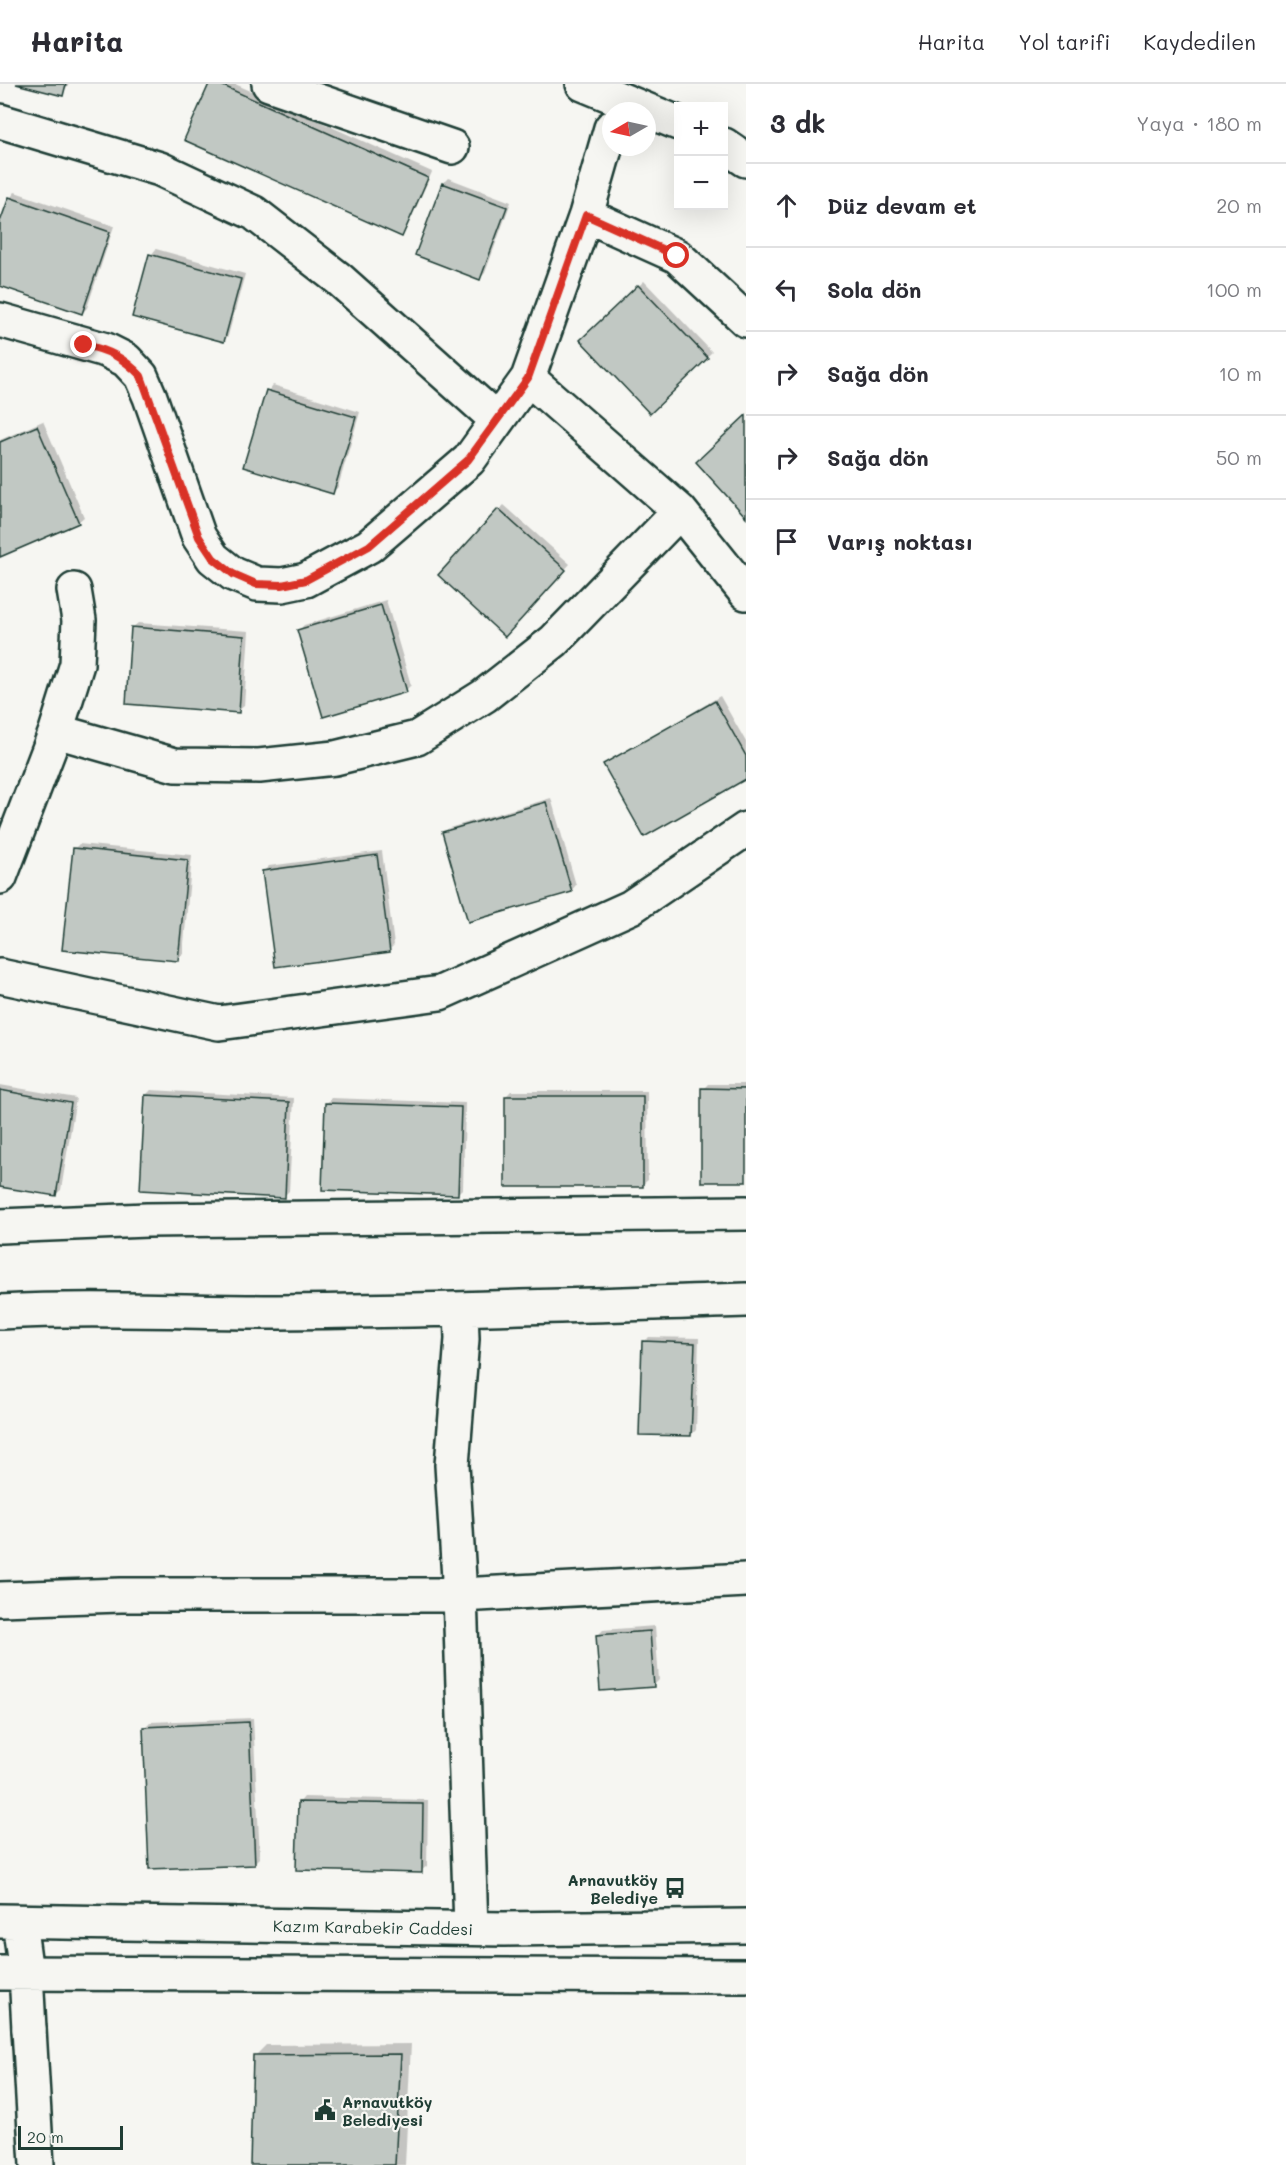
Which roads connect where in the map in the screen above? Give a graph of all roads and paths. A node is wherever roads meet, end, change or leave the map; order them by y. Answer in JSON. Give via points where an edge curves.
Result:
{"nodes":[{"id":1,"x":269,"y":84,"type":"edge"},
{"id":2,"x":583,"y":84,"type":"edge"},
{"id":3,"x":603,"y":102,"type":"edge"},
{"id":4,"x":656,"y":119,"type":"edge"},
{"id":5,"x":0,"y":121,"type":"edge"},
{"id":6,"x":674,"y":122,"type":"edge"},
{"id":7,"x":452,"y":147,"type":"dead end"},
{"id":8,"x":728,"y":148,"type":"edge"},
{"id":9,"x":603,"y":156,"type":"edge"},
{"id":10,"x":746,"y":160,"type":"edge"},
{"id":11,"x":586,"y":215,"type":"junction"},
{"id":12,"x":0,"y":320,"type":"edge"},
{"id":13,"x":746,"y":320,"type":"edge"},
{"id":14,"x":528,"y":378,"type":"junction"},
{"id":15,"x":498,"y":420,"type":"junction"},
{"id":16,"x":680,"y":511,"type":"junction"},
{"id":17,"x":74,"y":590,"type":"dead end"},
{"id":18,"x":746,"y":592,"type":"edge"},
{"id":19,"x":56,"y":731,"type":"junction"},
{"id":20,"x":746,"y":829,"type":"edge"},
{"id":21,"x":0,"y":877,"type":"edge"},
{"id":22,"x":0,"y":976,"type":"edge"},
{"id":23,"x":746,"y":1213,"type":"edge"},
{"id":24,"x":0,"y":1226,"type":"edge"},
{"id":25,"x":746,"y":1300,"type":"edge"},
{"id":26,"x":461,"y":1309,"type":"junction"},
{"id":27,"x":0,"y":1312,"type":"edge"},
{"id":28,"x":746,"y":1580,"type":"edge"},
{"id":29,"x":460,"y":1595,"type":"junction"},
{"id":30,"x":0,"y":1599,"type":"edge"},
{"id":31,"x":9,"y":1921,"type":"edge"},
{"id":32,"x":746,"y":1926,"type":"edge"},
{"id":33,"x":471,"y":1928,"type":"junction"},
{"id":34,"x":13,"y":1973,"type":"edge"},
{"id":35,"x":72,"y":1973,"type":"junction"},
{"id":36,"x":746,"y":1976,"type":"edge"},
{"id":37,"x":29,"y":2029,"type":"junction"},
{"id":38,"x":38,"y":2165,"type":"edge"}],
"edges":[{"from":1,"to":7,"type":"main road"},
{"from":2,"to":3,"type":"main road"},
{"from":4,"to":6,"type":"main road"},
{"from":5,"to":15,"type":"main road","via":[[160,169],[254,213],[339,279]]},
{"from":8,"to":10,"type":"main road"},
{"from":9,"to":11,"type":"main road"},
{"from":11,"to":13,"type":"main road","via":[[677,256]]},
{"from":11,"to":14,"type":"main road"},
{"from":12,"to":15,"type":"main road","via":[[106,350],[141,376],[199,537],[213,558],[233,574],[256,584],[282,585],[306,580],[369,546],[468,460]]},
{"from":14,"to":15,"type":"main road"},
{"from":14,"to":16,"type":"main road"},
{"from":16,"to":18,"type":"main road"},
{"from":16,"to":19,"type":"main road","via":[[554,641],[484,696],[417,738],[334,758],[259,766],[175,765]]},
{"from":17,"to":19,"type":"main road","via":[[79,620],[77,664]]},
{"from":19,"to":21,"type":"main road"},
{"from":20,"to":22,"type":"main road","via":[[631,907],[440,993],[219,1023]]},
{"from":23,"to":24,"type":"main road","via":[[147,1220]]},
{"from":25,"to":26,"type":"main road"},
{"from":26,"to":27,"type":"main road","via":[[275,1312],[74,1308]]},
{"from":26,"to":29,"type":"main road","via":[[452,1465]]},
{"from":28,"to":29,"type":"main road"},
{"from":29,"to":30,"type":"main road"},
{"from":29,"to":33,"type":"main road"},
{"from":31,"to":33,"type":"main road","name":"Kazım Karabekir Caddesi"},
{"from":31,"to":34,"type":"main road"},
{"from":32,"to":33,"type":"main road","name":"Kazım Karabekir Caddesi"},
{"from":34,"to":35,"type":"main road"},
{"from":34,"to":37,"type":"main road"},
{"from":35,"to":36,"type":"main road"},
{"from":35,"to":37,"type":"main road","via":[[42,2004]]},
{"from":37,"to":38,"type":"main road"}]}
